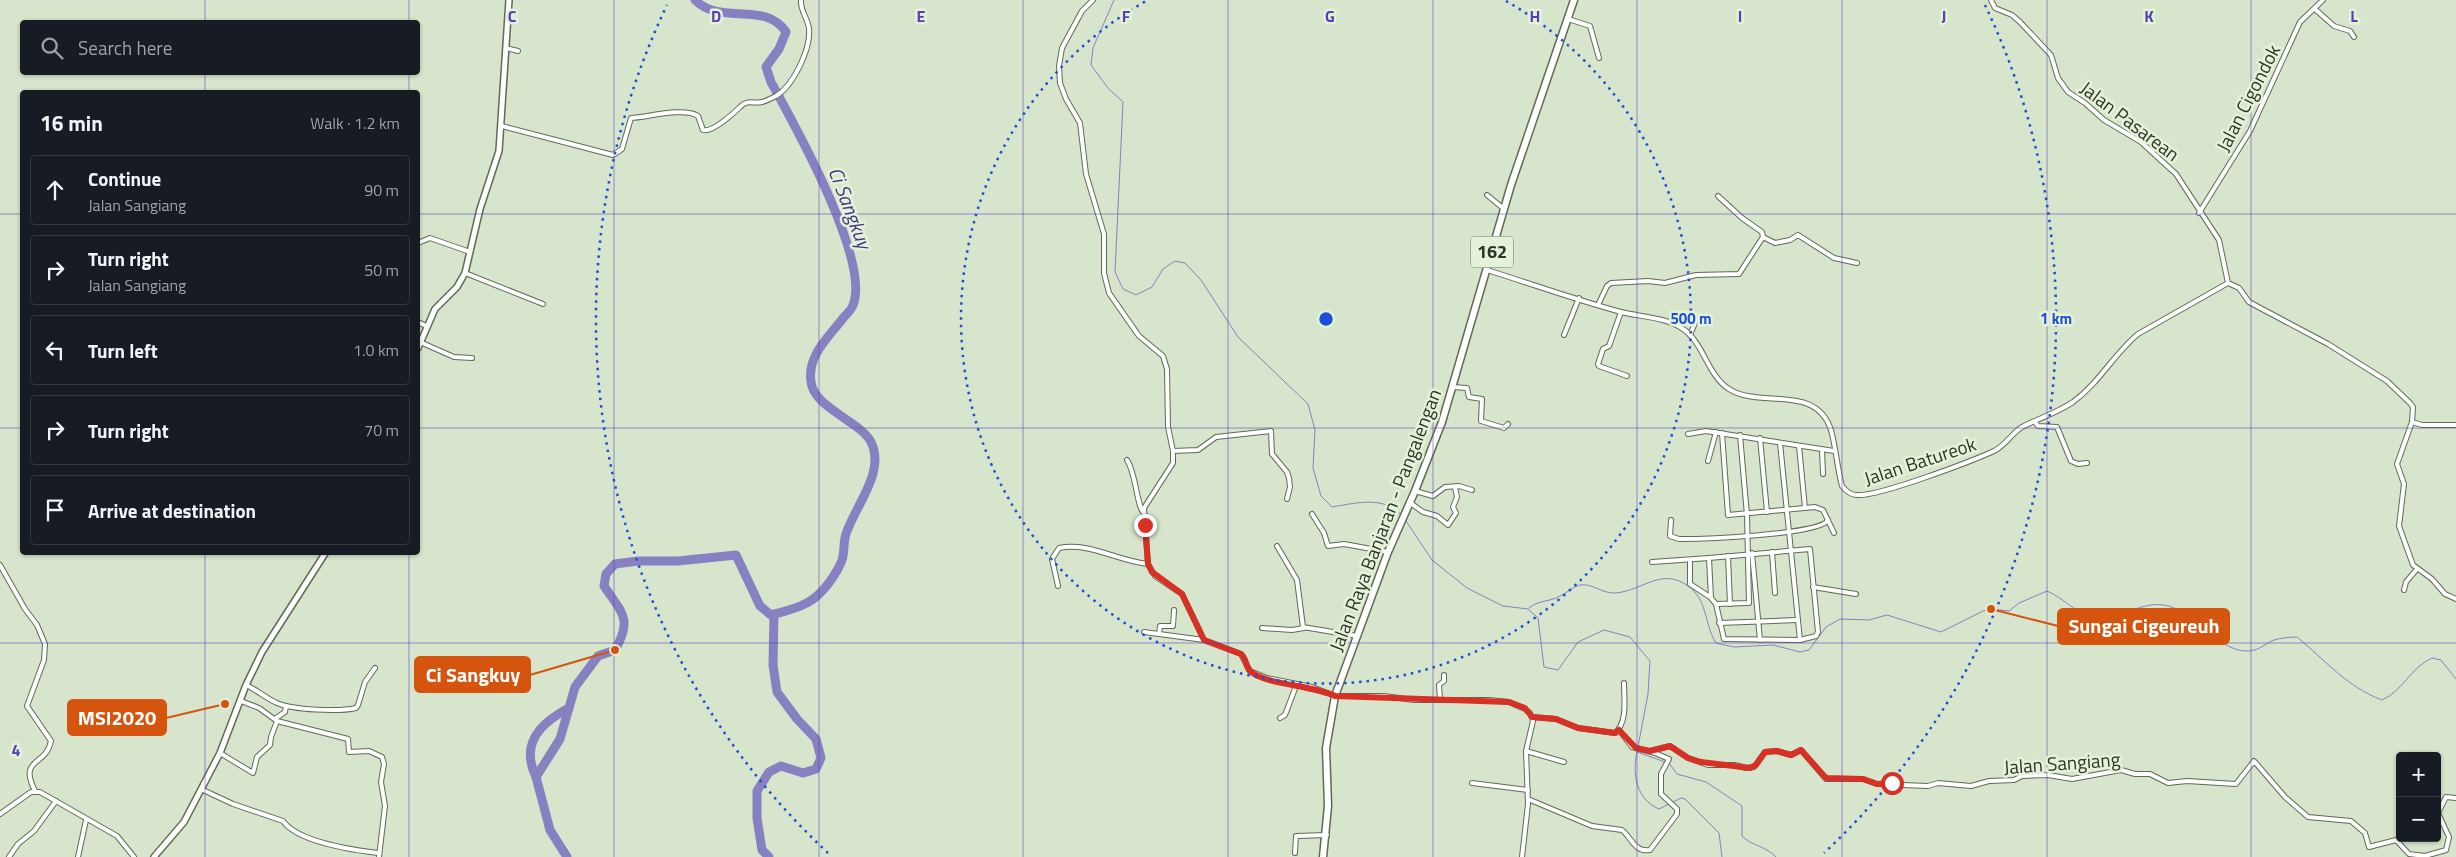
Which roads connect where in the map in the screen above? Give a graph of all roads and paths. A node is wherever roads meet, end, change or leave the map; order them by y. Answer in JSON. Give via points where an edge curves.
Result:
{"nodes":[{"id":1,"x":509,"y":0,"type":"edge"},
{"id":2,"x":801,"y":0,"type":"edge"},
{"id":3,"x":1094,"y":0,"type":"edge"},
{"id":4,"x":1574,"y":0,"type":"edge"},
{"id":5,"x":1991,"y":0,"type":"edge"},
{"id":6,"x":2324,"y":0,"type":"edge"},
{"id":7,"x":2316,"y":10,"type":"junction"},
{"id":8,"x":1568,"y":19,"type":"junction"},
{"id":9,"x":2354,"y":37,"type":"dead end"},
{"id":10,"x":506,"y":48,"type":"junction"},
{"id":11,"x":518,"y":51,"type":"dead end"},
{"id":12,"x":1599,"y":58,"type":"dead end"},
{"id":13,"x":502,"y":126,"type":"junction"},
{"id":14,"x":1487,"y":195,"type":"dead end"},
{"id":15,"x":1718,"y":196,"type":"dead end"},
{"id":16,"x":1504,"y":209,"type":"junction"},
{"id":17,"x":2199,"y":213,"type":"junction"},
{"id":18,"x":1763,"y":237,"type":"junction"},
{"id":19,"x":420,"y":242,"type":"edge"},
{"id":20,"x":470,"y":252,"type":"junction"},
{"id":21,"x":1857,"y":264,"type":"dead end"},
{"id":22,"x":1487,"y":270,"type":"junction"},
{"id":23,"x":465,"y":274,"type":"junction"},
{"id":24,"x":2228,"y":283,"type":"junction"},
{"id":25,"x":1579,"y":298,"type":"junction"},
{"id":26,"x":543,"y":304,"type":"dead end"},
{"id":27,"x":1598,"y":305,"type":"junction"},
{"id":28,"x":1621,"y":312,"type":"junction"},
{"id":29,"x":1697,"y":318,"type":"dead end"},
{"id":30,"x":420,"y":323,"type":"edge"},
{"id":31,"x":426,"y":326,"type":"junction"},
{"id":32,"x":1564,"y":335,"type":"dead end"},
{"id":33,"x":1690,"y":335,"type":"junction"},
{"id":34,"x":420,"y":342,"type":"joint"},
{"id":35,"x":472,"y":358,"type":"dead end"},
{"id":36,"x":1627,"y":376,"type":"dead end"},
{"id":37,"x":1452,"y":387,"type":"junction"},
{"id":38,"x":2035,"y":422,"type":"junction"},
{"id":39,"x":2412,"y":422,"type":"junction"},
{"id":40,"x":1508,"y":424,"type":"dead end"},
{"id":41,"x":2456,"y":425,"type":"edge"},
{"id":42,"x":1716,"y":432,"type":"junction"},
{"id":43,"x":1722,"y":433,"type":"junction"},
{"id":44,"x":1688,"y":434,"type":"dead end"},
{"id":45,"x":1740,"y":435,"type":"junction"},
{"id":46,"x":1760,"y":438,"type":"junction"},
{"id":47,"x":1780,"y":443,"type":"junction"},
{"id":48,"x":1799,"y":446,"type":"junction"},
{"id":49,"x":1822,"y":450,"type":"junction"},
{"id":50,"x":1173,"y":451,"type":"junction"},
{"id":51,"x":1834,"y":451,"type":"junction"},
{"id":52,"x":1127,"y":460,"type":"dead end"},
{"id":53,"x":1708,"y":460,"type":"dead end"},
{"id":54,"x":2087,"y":463,"type":"dead end"},
{"id":55,"x":1823,"y":474,"type":"dead end"},
{"id":56,"x":1455,"y":487,"type":"junction"},
{"id":57,"x":1472,"y":490,"type":"dead end"},
{"id":58,"x":1415,"y":491,"type":"junction"},
{"id":59,"x":1287,"y":500,"type":"dead end"},
{"id":60,"x":1409,"y":503,"type":"junction"},
{"id":61,"x":1805,"y":508,"type":"junction"},
{"id":62,"x":1787,"y":510,"type":"junction"},
{"id":63,"x":1144,"y":512,"type":"junction"},
{"id":64,"x":1767,"y":512,"type":"junction"},
{"id":65,"x":1312,"y":514,"type":"dead end"},
{"id":66,"x":1747,"y":515,"type":"junction"},
{"id":67,"x":1671,"y":520,"type":"dead end"},
{"id":68,"x":1828,"y":520,"type":"junction"},
{"id":69,"x":1790,"y":531,"type":"junction"},
{"id":70,"x":1834,"y":533,"type":"dead end"},
{"id":71,"x":1748,"y":536,"type":"junction"},
{"id":72,"x":1277,"y":546,"type":"dead end"},
{"id":73,"x":1791,"y":550,"type":"junction"},
{"id":74,"x":1388,"y":552,"type":"junction"},
{"id":75,"x":1772,"y":552,"type":"junction"},
{"id":76,"x":1750,"y":553,"type":"junction"},
{"id":77,"x":324,"y":555,"type":"edge"},
{"id":78,"x":1728,"y":556,"type":"junction"},
{"id":79,"x":1709,"y":558,"type":"junction"},
{"id":80,"x":1690,"y":560,"type":"junction"},
{"id":81,"x":1652,"y":562,"type":"dead end"},
{"id":82,"x":1148,"y":564,"type":"junction"},
{"id":83,"x":0,"y":565,"type":"edge"},
{"id":84,"x":2416,"y":568,"type":"junction"},
{"id":85,"x":1058,"y":586,"type":"dead end"},
{"id":86,"x":1814,"y":587,"type":"junction"},
{"id":87,"x":2404,"y":590,"type":"dead end"},
{"id":88,"x":1775,"y":593,"type":"dead end"},
{"id":89,"x":1856,"y":594,"type":"dead end"},
{"id":90,"x":1710,"y":598,"type":"junction"},
{"id":91,"x":2456,"y":600,"type":"edge"},
{"id":92,"x":1716,"y":604,"type":"junction"},
{"id":93,"x":1730,"y":604,"type":"junction"},
{"id":94,"x":1174,"y":610,"type":"dead end"},
{"id":95,"x":1798,"y":620,"type":"junction"},
{"id":96,"x":1758,"y":622,"type":"junction"},
{"id":97,"x":1719,"y":623,"type":"junction"},
{"id":98,"x":1262,"y":628,"type":"dead end"},
{"id":99,"x":1304,"y":628,"type":"junction"},
{"id":100,"x":1144,"y":632,"type":"dead end"},
{"id":101,"x":1159,"y":634,"type":"junction"},
{"id":102,"x":1357,"y":636,"type":"junction"},
{"id":103,"x":1204,"y":640,"type":"junction"},
{"id":104,"x":1760,"y":640,"type":"junction"},
{"id":105,"x":1800,"y":640,"type":"junction"},
{"id":106,"x":375,"y":668,"type":"dead end"},
{"id":107,"x":1444,"y":675,"type":"dead end"},
{"id":108,"x":1624,"y":683,"type":"dead end"},
{"id":109,"x":246,"y":685,"type":"junction"},
{"id":110,"x":1296,"y":686,"type":"junction"},
{"id":111,"x":1335,"y":696,"type":"junction"},
{"id":112,"x":1440,"y":700,"type":"junction"},
{"id":113,"x":241,"y":701,"type":"junction"},
{"id":114,"x":286,"y":706,"type":"junction"},
{"id":115,"x":1532,"y":717,"type":"junction"},
{"id":116,"x":1280,"y":718,"type":"dead end"},
{"id":117,"x":276,"y":720,"type":"junction"},
{"id":118,"x":1619,"y":730,"type":"junction"},
{"id":119,"x":1526,"y":751,"type":"junction"},
{"id":120,"x":1650,"y":751,"type":"junction"},
{"id":121,"x":220,"y":753,"type":"junction"},
{"id":122,"x":1564,"y":762,"type":"dead end"},
{"id":123,"x":1472,"y":783,"type":"dead end"},
{"id":124,"x":200,"y":789,"type":"junction"},
{"id":125,"x":1528,"y":790,"type":"junction"},
{"id":126,"x":35,"y":791,"type":"junction"},
{"id":127,"x":2456,"y":798,"type":"edge"},
{"id":128,"x":1528,"y":799,"type":"junction"},
{"id":129,"x":56,"y":801,"type":"junction"},
{"id":130,"x":0,"y":814,"type":"edge"},
{"id":131,"x":86,"y":820,"type":"junction"},
{"id":132,"x":1327,"y":835,"type":"junction"},
{"id":133,"x":1295,"y":853,"type":"dead end"},
{"id":134,"x":378,"y":855,"type":"edge"},
{"id":135,"x":9,"y":857,"type":"edge"},
{"id":136,"x":78,"y":857,"type":"edge"},
{"id":137,"x":134,"y":857,"type":"edge"},
{"id":138,"x":154,"y":857,"type":"edge"},
{"id":139,"x":1323,"y":857,"type":"edge"},
{"id":140,"x":1522,"y":857,"type":"edge"}],
"edges":[{"from":1,"to":10,"type":"street"},
{"from":2,"to":13,"type":"street","via":[[809,30],[808,48],[788,84],[777,95],[744,104],[734,115],[708,132],[702,128],[696,114],[631,118],[622,148],[613,154]]},
{"from":3,"to":50,"type":"street","via":[[1082,11],[1062,48],[1060,83],[1080,123],[1086,174],[1104,234],[1104,273],[1109,293],[1139,336],[1163,356],[1166,363],[1168,427]]},
{"from":4,"to":8,"type":"main road","name":"Jalan Raya Banjaran - Pangalengan","number":"162"},
{"from":5,"to":17,"type":"street","name":"Jalan Pasarean","via":[[1995,8],[2020,22],[2051,55],[2058,78],[2068,92],[2085,102],[2104,120],[2141,142],[2176,174]]},
{"from":6,"to":7,"type":"street","name":"Jalan Cigondok"},
{"from":7,"to":9,"type":"street","via":[[2334,26],[2350,31]]},
{"from":7,"to":17,"type":"street","name":"Jalan Cigondok","via":[[2300,22],[2250,131]]},
{"from":8,"to":12,"type":"street","via":[[1590,26]]},
{"from":8,"to":16,"type":"main road","name":"Jalan Raya Banjaran - Pangalengan","number":"162"},
{"from":10,"to":11,"type":"street"},
{"from":10,"to":13,"type":"street"},
{"from":13,"to":20,"type":"street","via":[[499,151]]},
{"from":14,"to":16,"type":"street"},
{"from":15,"to":18,"type":"street","via":[[1762,232]]},
{"from":16,"to":22,"type":"main road","name":"Jalan Raya Banjaran - Pangalengan","number":"162"},
{"from":17,"to":24,"type":"street","name":"Jalan Pasarean","via":[[2219,240]]},
{"from":18,"to":21,"type":"street","via":[[1775,243],[1798,235],[1834,258]]},
{"from":18,"to":27,"type":"street","via":[[1739,274],[1696,275],[1665,283],[1648,280],[1611,283]]},
{"from":19,"to":20,"type":"street","via":[[428,238]]},
{"from":20,"to":23,"type":"street"},
{"from":22,"to":25,"type":"street","name":"Jalan Batureok"},
{"from":22,"to":37,"type":"main road","name":"Jalan Raya Banjaran - Pangalengan","number":"162"},
{"from":23,"to":26,"type":"street"},
{"from":23,"to":31,"type":"street","via":[[435,309]]},
{"from":24,"to":38,"type":"street","name":"Jalan Batureok","via":[[2138,334],[2074,402]]},
{"from":24,"to":39,"type":"street","via":[[2239,288],[2249,302],[2320,339],[2387,381],[2413,407]]},
{"from":25,"to":27,"type":"street","name":"Jalan Batureok"},
{"from":25,"to":32,"type":"street"},
{"from":27,"to":28,"type":"street","name":"Jalan Batureok"},
{"from":28,"to":33,"type":"street","name":"Jalan Batureok","via":[[1668,322]]},
{"from":28,"to":36,"type":"street","via":[[1609,346],[1603,349],[1598,364]]},
{"from":29,"to":33,"type":"street"},
{"from":30,"to":31,"type":"street"},
{"from":31,"to":34,"type":"street"},
{"from":33,"to":51,"type":"street","name":"Jalan Batureok","via":[[1726,387],[1746,397],[1791,399],[1822,412],[1830,429]]},
{"from":34,"to":35,"type":"street","via":[[454,357]]},
{"from":37,"to":40,"type":"street","via":[[1467,388],[1469,397],[1482,399],[1481,421],[1504,428]]},
{"from":37,"to":58,"type":"main road","name":"Jalan Raya Banjaran - Pangalengan","number":"162"},
{"from":38,"to":51,"type":"street","name":"Jalan Batureok","via":[[2019,429],[2003,446],[1993,451],[1863,495],[1847,492],[1842,486]]},
{"from":38,"to":54,"type":"street","via":[[2038,426],[2057,427],[2071,461]]},
{"from":39,"to":41,"type":"street"},
{"from":39,"to":84,"type":"street","via":[[2397,464],[2404,484],[2398,517],[2409,556]]},
{"from":42,"to":43,"type":"street"},
{"from":42,"to":44,"type":"street","via":[[1700,430]]},
{"from":42,"to":53,"type":"street"},
{"from":43,"to":45,"type":"street"},
{"from":43,"to":66,"type":"street","via":[[1728,515]]},
{"from":45,"to":46,"type":"street"},
{"from":45,"to":66,"type":"street"},
{"from":46,"to":47,"type":"street"},
{"from":46,"to":64,"type":"street"},
{"from":47,"to":48,"type":"street"},
{"from":47,"to":62,"type":"street"},
{"from":48,"to":49,"type":"street"},
{"from":48,"to":61,"type":"street"},
{"from":49,"to":51,"type":"street"},
{"from":49,"to":55,"type":"street"},
{"from":50,"to":59,"type":"street","via":[[1198,450],[1218,437],[1271,432],[1272,454],[1289,478]]},
{"from":50,"to":63,"type":"street","via":[[1172,466],[1147,501]]},
{"from":52,"to":63,"type":"street","via":[[1135,478],[1140,508]]},
{"from":56,"to":57,"type":"street"},
{"from":56,"to":58,"type":"street","via":[[1445,487],[1433,496]]},
{"from":56,"to":60,"type":"street","via":[[1457,497],[1453,508],[1456,513],[1448,525]]},
{"from":58,"to":60,"type":"main road","name":"Jalan Raya Banjaran - Pangalengan","number":"162"},
{"from":60,"to":74,"type":"main road","name":"Jalan Raya Banjaran - Pangalengan","number":"162"},
{"from":61,"to":62,"type":"street"},
{"from":61,"to":68,"type":"street","via":[[1824,510]]},
{"from":62,"to":64,"type":"street"},
{"from":62,"to":69,"type":"street"},
{"from":63,"to":82,"type":"street"},
{"from":64,"to":66,"type":"street"},
{"from":65,"to":74,"type":"street","via":[[1328,546],[1344,544]]},
{"from":66,"to":71,"type":"street"},
{"from":67,"to":71,"type":"street","via":[[1670,536],[1675,539]]},
{"from":68,"to":69,"type":"street","via":[[1824,525]]},
{"from":68,"to":70,"type":"street"},
{"from":69,"to":71,"type":"street"},
{"from":69,"to":73,"type":"street"},
{"from":71,"to":76,"type":"street"},
{"from":72,"to":99,"type":"street","via":[[1297,580]]},
{"from":73,"to":75,"type":"street"},
{"from":73,"to":86,"type":"street","via":[[1810,549]]},
{"from":73,"to":95,"type":"street"},
{"from":74,"to":102,"type":"main road","name":"Jalan Raya Banjaran - Pangalengan","number":"162"},
{"from":75,"to":76,"type":"street"},
{"from":75,"to":88,"type":"street"},
{"from":76,"to":78,"type":"street"},
{"from":76,"to":93,"type":"street","via":[[1748,603]]},
{"from":76,"to":96,"type":"street"},
{"from":77,"to":109,"type":"street","via":[[277,626]]},
{"from":78,"to":79,"type":"street"},
{"from":78,"to":93,"type":"street"},
{"from":79,"to":80,"type":"street"},
{"from":79,"to":90,"type":"street"},
{"from":80,"to":81,"type":"street"},
{"from":80,"to":90,"type":"street","via":[[1690,584]]},
{"from":82,"to":85,"type":"street","via":[[1120,559],[1096,549],[1060,548],[1052,559]]},
{"from":82,"to":103,"type":"street","via":[[1155,576],[1182,594]]},
{"from":83,"to":126,"type":"street","via":[[45,644],[44,660],[27,706],[51,741],[46,754],[28,770]]},
{"from":84,"to":87,"type":"street"},
{"from":84,"to":91,"type":"street"},
{"from":86,"to":89,"type":"street"},
{"from":86,"to":105,"type":"street","via":[[1818,632],[1816,636]]},
{"from":90,"to":92,"type":"street"},
{"from":92,"to":93,"type":"street"},
{"from":92,"to":97,"type":"street"},
{"from":94,"to":101,"type":"street","via":[[1173,626],[1160,626]]},
{"from":95,"to":96,"type":"street"},
{"from":95,"to":105,"type":"street"},
{"from":96,"to":97,"type":"street"},
{"from":96,"to":104,"type":"street"},
{"from":97,"to":104,"type":"street","via":[[1721,636],[1726,640]]},
{"from":98,"to":99,"type":"street"},
{"from":99,"to":102,"type":"street"},
{"from":100,"to":101,"type":"street"},
{"from":101,"to":103,"type":"street"},
{"from":102,"to":111,"type":"main road","name":"Jalan Raya Banjaran - Pangalengan","number":"162"},
{"from":103,"to":110,"type":"street","via":[[1241,654],[1250,671]]},
{"from":104,"to":105,"type":"street"},
{"from":106,"to":114,"type":"street","via":[[365,682],[356,708]]},
{"from":107,"to":112,"type":"street","via":[[1444,681],[1439,685]]},
{"from":108,"to":118,"type":"street","via":[[1624,712]]},
{"from":109,"to":113,"type":"street"},
{"from":109,"to":114,"type":"street"},
{"from":110,"to":111,"type":"street","via":[[1312,687]]},
{"from":110,"to":116,"type":"street","via":[[1285,715]]},
{"from":111,"to":112,"type":"street"},
{"from":111,"to":132,"type":"main road","name":"Jalan Raya Banjaran - Pangalengan","number":"162","via":[[1326,748]]},
{"from":112,"to":115,"type":"street","via":[[1509,702],[1525,708]]},
{"from":113,"to":117,"type":"street"},
{"from":113,"to":121,"type":"street"},
{"from":114,"to":117,"type":"street"},
{"from":115,"to":118,"type":"street","via":[[1556,719],[1604,733]]},
{"from":115,"to":119,"type":"street"},
{"from":117,"to":121,"type":"street","via":[[270,745],[258,757],[253,772]]},
{"from":117,"to":134,"type":"street","via":[[348,739],[350,752],[369,751],[382,757],[381,782],[385,806]]},
{"from":118,"to":120,"type":"street","via":[[1632,747]]},
{"from":119,"to":122,"type":"street"},
{"from":119,"to":125,"type":"street"},
{"from":120,"to":127,"type":"street","name":"Jalan Sangiang","via":[[1672,746],[1688,758],[1701,762],[1746,768],[1754,767],[1765,752],[1791,755],[1801,750],[1826,778],[1928,786],[1938,783],[1971,786],[2022,776],[2072,778],[2121,770],[2150,774],[2168,782],[2236,784],[2254,761],[2284,797],[2308,817],[2351,821],[2365,833],[2369,847],[2396,840],[2409,854],[2419,856],[2446,850],[2449,837],[2438,812],[2446,797]]},
{"from":120,"to":128,"type":"street","via":[[1668,762],[1661,774],[1661,794],[1677,814],[1648,851],[1630,842],[1622,830],[1592,826]]},
{"from":121,"to":124,"type":"street"},
{"from":123,"to":125,"type":"street"},
{"from":124,"to":134,"type":"street","via":[[283,821],[301,836]]},
{"from":124,"to":138,"type":"street","via":[[179,830]]},
{"from":125,"to":128,"type":"street"},
{"from":126,"to":129,"type":"street"},
{"from":126,"to":130,"type":"street"},
{"from":128,"to":140,"type":"street"},
{"from":129,"to":131,"type":"street"},
{"from":129,"to":135,"type":"street"},
{"from":131,"to":136,"type":"street"},
{"from":131,"to":137,"type":"street","via":[[121,839]]},
{"from":132,"to":133,"type":"street","via":[[1296,836]]},
{"from":132,"to":139,"type":"main road","name":"Jalan Raya Banjaran - Pangalengan","number":"162"}]}
